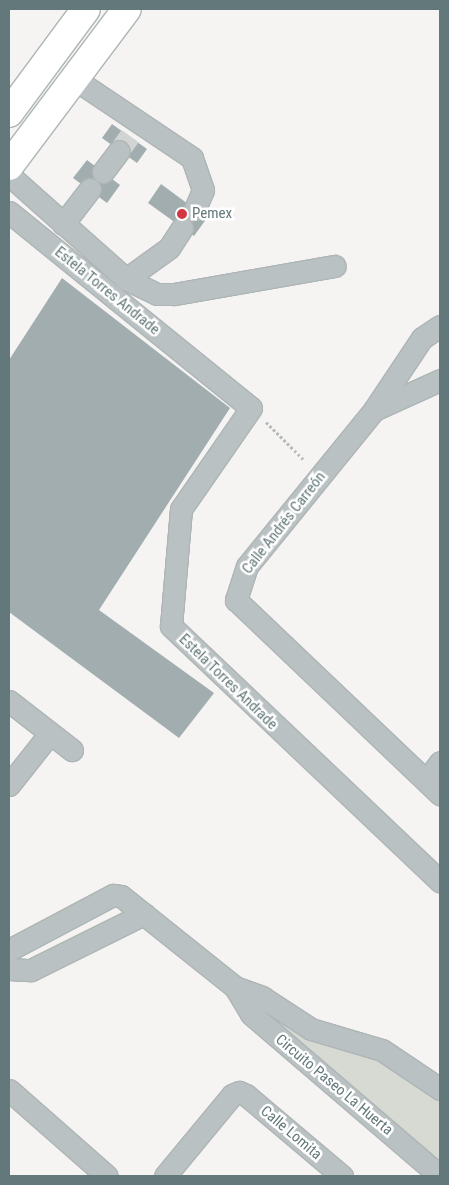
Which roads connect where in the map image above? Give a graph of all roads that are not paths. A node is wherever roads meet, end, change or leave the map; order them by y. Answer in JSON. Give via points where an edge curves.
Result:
{"nodes":[{"id":1,"x":86,"y":9,"type":"edge"},
{"id":2,"x":127,"y":9,"type":"edge"},
{"id":3,"x":76,"y":80,"type":"junction"},
{"id":4,"x":9,"y":113,"type":"edge"},
{"id":5,"x":130,"y":137,"type":"junction"},
{"id":6,"x":9,"y":166,"type":"edge"},
{"id":7,"x":103,"y":172,"type":"dead end"},
{"id":8,"x":9,"y":175,"type":"edge"},
{"id":9,"x":90,"y":189,"type":"dead end"},
{"id":10,"x":195,"y":209,"type":"dead end"},
{"id":11,"x":9,"y":212,"type":"edge"},
{"id":12,"x":63,"y":224,"type":"junction"},
{"id":13,"x":182,"y":228,"type":"dead end"},
{"id":14,"x":335,"y":266,"type":"dead end"},
{"id":15,"x":126,"y":278,"type":"junction"},
{"id":16,"x":440,"y":326,"type":"edge"},
{"id":17,"x":440,"y":380,"type":"edge"},
{"id":18,"x":374,"y":410,"type":"junction"},
{"id":19,"x":9,"y":701,"type":"edge"},
{"id":20,"x":50,"y":733,"type":"junction"},
{"id":21,"x":72,"y":750,"type":"dead end"},
{"id":22,"x":440,"y":762,"type":"edge"},
{"id":23,"x":9,"y":785,"type":"edge"},
{"id":24,"x":433,"y":787,"type":"edge"},
{"id":25,"x":440,"y":881,"type":"edge"},
{"id":26,"x":144,"y":914,"type":"junction"},
{"id":27,"x":9,"y":950,"type":"edge"},
{"id":28,"x":9,"y":969,"type":"edge"},
{"id":29,"x":235,"y":987,"type":"junction"},
{"id":30,"x":440,"y":1089,"type":"edge"},
{"id":31,"x":9,"y":1090,"type":"edge"},
{"id":32,"x":107,"y":1176,"type":"edge"},
{"id":33,"x":165,"y":1176,"type":"edge"},
{"id":34,"x":342,"y":1176,"type":"edge"},
{"id":35,"x":440,"y":1176,"type":"edge"}],
"edges":[{"from":1,"to":4,"type":"main road"},
{"from":2,"to":3,"type":"main road"},
{"from":3,"to":5,"type":"street"},
{"from":3,"to":6,"type":"main road"},
{"from":5,"to":7,"type":"street"},
{"from":5,"to":10,"type":"street","via":[[192,158],[203,190]]},
{"from":8,"to":12,"type":"street"},
{"from":9,"to":12,"type":"street"},
{"from":11,"to":25,"type":"street","name":"Estela Torres Andrade","via":[[251,408],[181,509],[170,626]]},
{"from":12,"to":15,"type":"street"},
{"from":13,"to":15,"type":"street","via":[[169,248]]},
{"from":14,"to":15,"type":"street","via":[[174,294],[157,294]]},
{"from":16,"to":18,"type":"street","name":"Calle Andrés Carreón","via":[[422,338]]},
{"from":17,"to":18,"type":"street"},
{"from":18,"to":24,"type":"street","name":"Calle Andrés Carreón","via":[[247,566],[236,600]]},
{"from":19,"to":20,"type":"street"},
{"from":20,"to":21,"type":"street"},
{"from":20,"to":23,"type":"street"},
{"from":22,"to":24,"type":"street"},
{"from":26,"to":27,"type":"street","name":"Circuito Paseo La Huerta","via":[[128,898],[113,895]]},
{"from":26,"to":28,"type":"street","via":[[31,970]]},
{"from":26,"to":29,"type":"street","name":"Circuito Paseo La Huerta"},
{"from":29,"to":30,"type":"street","name":"Circuito Paseo La Huerta","via":[[262,997],[311,1029],[382,1050]]},
{"from":29,"to":35,"type":"street","name":"Circuito Paseo La Huerta","via":[[251,1014]]},
{"from":31,"to":32,"type":"street"},
{"from":33,"to":34,"type":"street","name":"Calle Lomita","via":[[232,1095],[239,1092]]}]}
